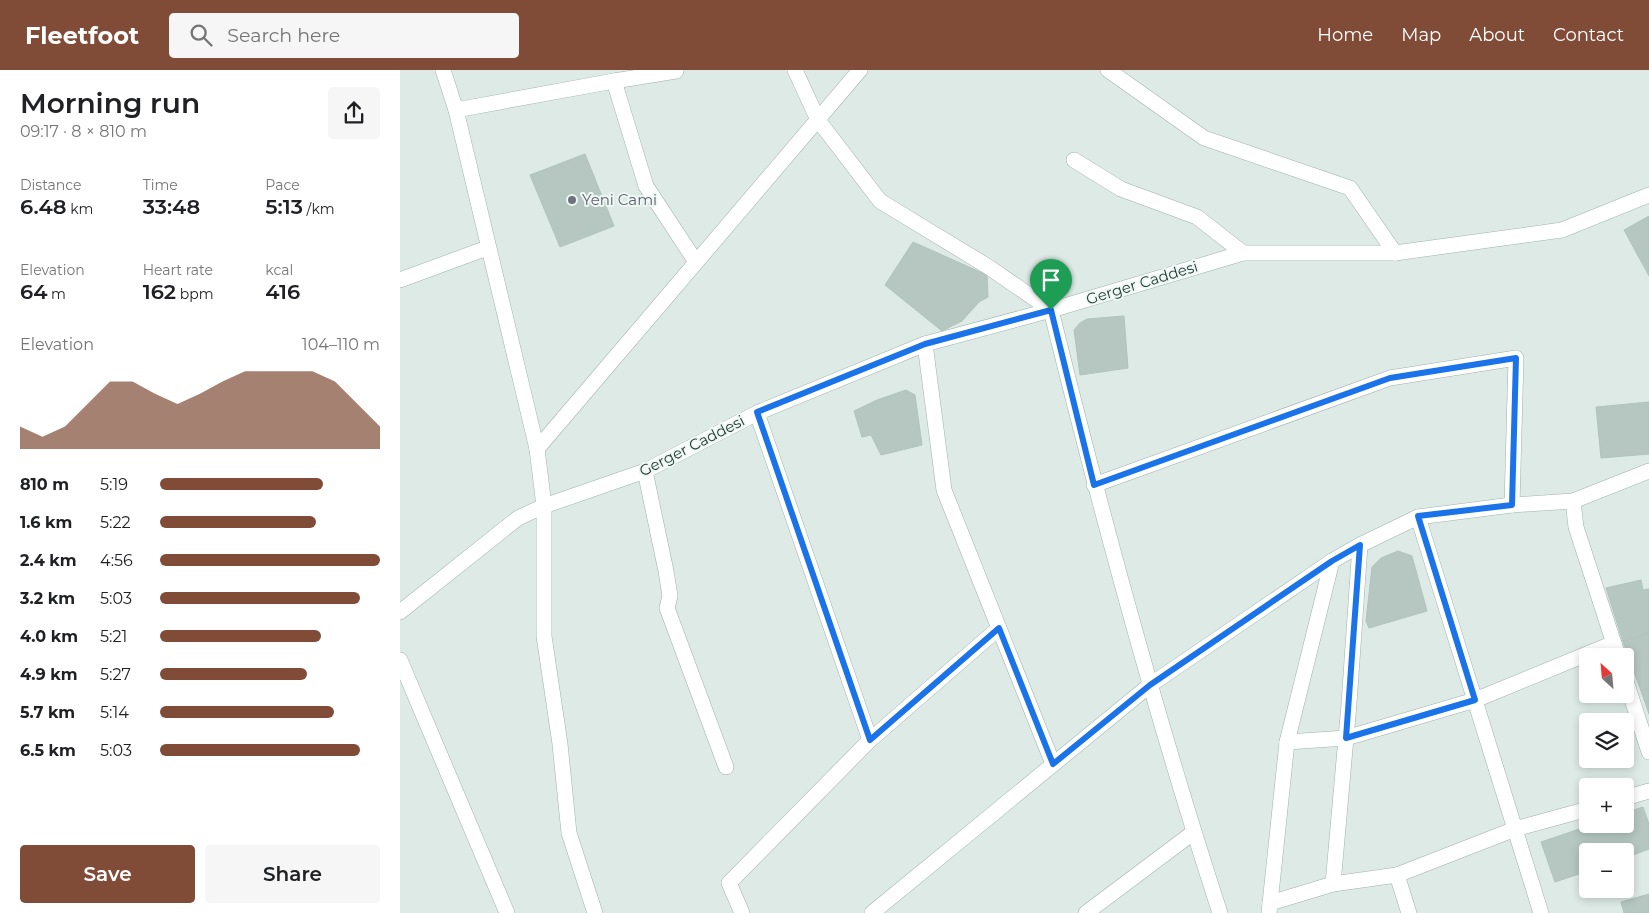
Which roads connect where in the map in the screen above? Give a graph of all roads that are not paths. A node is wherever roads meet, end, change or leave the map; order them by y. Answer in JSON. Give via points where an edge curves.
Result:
{"nodes":[{"id":1,"x":443,"y":70,"type":"edge"},
{"id":2,"x":795,"y":70,"type":"edge"},
{"id":3,"x":860,"y":70,"type":"edge"},
{"id":4,"x":1108,"y":70,"type":"edge"},
{"id":5,"x":676,"y":71,"type":"edge"},
{"id":6,"x":614,"y":81,"type":"junction"},
{"id":7,"x":456,"y":110,"type":"junction"},
{"id":8,"x":818,"y":120,"type":"junction"},
{"id":9,"x":1074,"y":160,"type":"dead end"},
{"id":10,"x":1649,"y":195,"type":"edge"},
{"id":11,"x":487,"y":248,"type":"junction"},
{"id":12,"x":1242,"y":253,"type":"junction"},
{"id":13,"x":1395,"y":253,"type":"junction"},
{"id":14,"x":696,"y":262,"type":"junction"},
{"id":15,"x":400,"y":280,"type":"edge"},
{"id":16,"x":1051,"y":310,"type":"junction"},
{"id":17,"x":925,"y":344,"type":"junction"},
{"id":18,"x":757,"y":412,"type":"junction"},
{"id":19,"x":536,"y":449,"type":"junction"},
{"id":20,"x":645,"y":471,"type":"junction"},
{"id":21,"x":1649,"y":471,"type":"edge"},
{"id":22,"x":1094,"y":485,"type":"junction"},
{"id":23,"x":1573,"y":501,"type":"junction"},
{"id":24,"x":1512,"y":505,"type":"junction"},
{"id":25,"x":544,"y":506,"type":"junction"},
{"id":26,"x":1418,"y":516,"type":"junction"},
{"id":27,"x":1360,"y":545,"type":"junction"},
{"id":28,"x":1332,"y":561,"type":"junction"},
{"id":29,"x":400,"y":612,"type":"edge"},
{"id":30,"x":999,"y":628,"type":"junction"},
{"id":31,"x":1615,"y":648,"type":"edge"},
{"id":32,"x":400,"y":660,"type":"edge"},
{"id":33,"x":1579,"y":663,"type":"edge"},
{"id":34,"x":1150,"y":685,"type":"junction"},
{"id":35,"x":1475,"y":700,"type":"junction"},
{"id":36,"x":1633,"y":703,"type":"edge"},
{"id":37,"x":1346,"y":738,"type":"junction"},
{"id":38,"x":870,"y":740,"type":"junction"},
{"id":39,"x":1286,"y":742,"type":"junction"},
{"id":40,"x":1649,"y":752,"type":"edge"},
{"id":41,"x":1053,"y":764,"type":"junction"},
{"id":42,"x":726,"y":767,"type":"dead end"},
{"id":43,"x":1649,"y":791,"type":"edge"},
{"id":44,"x":1634,"y":795,"type":"edge"},
{"id":45,"x":1579,"y":811,"type":"edge"},
{"id":46,"x":1515,"y":829,"type":"junction"},
{"id":47,"x":1194,"y":832,"type":"junction"},
{"id":48,"x":1397,"y":875,"type":"junction"},
{"id":49,"x":1333,"y":884,"type":"junction"},
{"id":50,"x":1270,"y":908,"type":"edge"},
{"id":51,"x":507,"y":913,"type":"edge"},
{"id":52,"x":595,"y":913,"type":"edge"},
{"id":53,"x":742,"y":913,"type":"edge"},
{"id":54,"x":872,"y":913,"type":"edge"},
{"id":55,"x":1086,"y":913,"type":"edge"},
{"id":56,"x":1220,"y":913,"type":"edge"},
{"id":57,"x":1409,"y":913,"type":"edge"},
{"id":58,"x":1541,"y":913,"type":"edge"}],
"edges":[{"from":1,"to":7,"type":"street"},
{"from":2,"to":8,"type":"street"},
{"from":3,"to":8,"type":"street"},
{"from":4,"to":13,"type":"street","via":[[1204,138],[1350,188]]},
{"from":5,"to":6,"type":"street"},
{"from":6,"to":7,"type":"street"},
{"from":6,"to":14,"type":"street","via":[[646,186]]},
{"from":7,"to":11,"type":"street"},
{"from":8,"to":14,"type":"street"},
{"from":8,"to":16,"type":"street","via":[[880,201],[987,266]]},
{"from":9,"to":12,"type":"street","via":[[1121,189],[1197,217]]},
{"from":10,"to":13,"type":"street","name":"Gerger Caddesi","via":[[1562,230]]},
{"from":11,"to":15,"type":"street"},
{"from":11,"to":19,"type":"street"},
{"from":12,"to":13,"type":"street","name":"Gerger Caddesi"},
{"from":12,"to":16,"type":"street","name":"Gerger Caddesi"},
{"from":14,"to":19,"type":"street"},
{"from":16,"to":17,"type":"street","name":"Gerger Caddesi"},
{"from":16,"to":22,"type":"street"},
{"from":17,"to":18,"type":"street","name":"Gerger Caddesi"},
{"from":17,"to":30,"type":"street","via":[[944,490]]},
{"from":18,"to":20,"type":"street","name":"Gerger Caddesi"},
{"from":18,"to":38,"type":"street"},
{"from":19,"to":25,"type":"street"},
{"from":20,"to":25,"type":"street","name":"Gerger Caddesi"},
{"from":20,"to":42,"type":"street","via":[[666,571],[670,596],[667,608]]},
{"from":21,"to":23,"type":"street"},
{"from":22,"to":24,"type":"street","via":[[1390,378],[1516,358]]},
{"from":22,"to":34,"type":"street"},
{"from":23,"to":24,"type":"street"},
{"from":23,"to":31,"type":"street","via":[[1576,527]]},
{"from":24,"to":26,"type":"street"},
{"from":25,"to":29,"type":"street","name":"Gerger Caddesi","via":[[518,518]]},
{"from":25,"to":52,"type":"street","via":[[544,636],[569,833]]},
{"from":26,"to":27,"type":"street"},
{"from":26,"to":35,"type":"street"},
{"from":27,"to":28,"type":"street"},
{"from":27,"to":37,"type":"street"},
{"from":28,"to":34,"type":"street"},
{"from":28,"to":39,"type":"street"},
{"from":30,"to":38,"type":"street"},
{"from":30,"to":41,"type":"street"},
{"from":32,"to":51,"type":"street"},
{"from":33,"to":35,"type":"street"},
{"from":34,"to":41,"type":"street"},
{"from":34,"to":47,"type":"street"},
{"from":35,"to":37,"type":"street"},
{"from":35,"to":46,"type":"street"},
{"from":36,"to":40,"type":"street"},
{"from":37,"to":39,"type":"street"},
{"from":37,"to":49,"type":"street"},
{"from":38,"to":53,"type":"street","via":[[729,883]]},
{"from":39,"to":50,"type":"street"},
{"from":41,"to":54,"type":"street"},
{"from":43,"to":44,"type":"street"},
{"from":45,"to":46,"type":"street"},
{"from":46,"to":48,"type":"street"},
{"from":46,"to":58,"type":"street"},
{"from":47,"to":55,"type":"street"},
{"from":47,"to":56,"type":"street"},
{"from":48,"to":49,"type":"street"},
{"from":48,"to":57,"type":"street"},
{"from":49,"to":50,"type":"street"}]}
